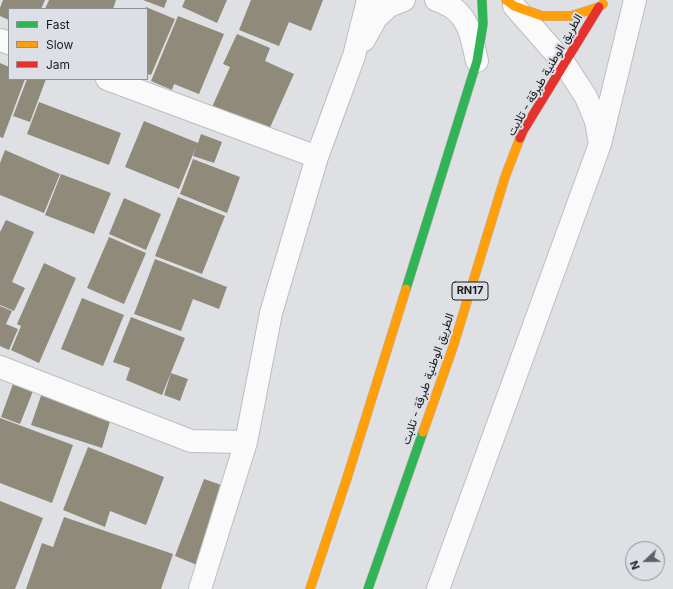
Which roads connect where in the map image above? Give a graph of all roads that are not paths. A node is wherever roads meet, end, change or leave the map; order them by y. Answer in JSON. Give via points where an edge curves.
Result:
{"nodes":[{"id":1,"x":368,"y":0,"type":"edge"},
{"id":2,"x":404,"y":0,"type":"edge"},
{"id":3,"x":436,"y":0,"type":"edge"},
{"id":4,"x":482,"y":0,"type":"edge"},
{"id":5,"x":609,"y":0,"type":"edge"},
{"id":6,"x":635,"y":0,"type":"edge"},
{"id":7,"x":510,"y":3,"type":"edge"},
{"id":8,"x":599,"y":7,"type":"junction"},
{"id":9,"x":354,"y":56,"type":"junction"},
{"id":10,"x":477,"y":60,"type":"junction"},
{"id":11,"x":564,"y":63,"type":"junction"},
{"id":12,"x":109,"y":80,"type":"edge"},
{"id":13,"x":600,"y":144,"type":"junction"},
{"id":14,"x":317,"y":157,"type":"junction"},
{"id":15,"x":0,"y":367,"type":"edge"},
{"id":16,"x":246,"y":442,"type":"junction"},
{"id":17,"x":200,"y":589,"type":"edge"},
{"id":18,"x":310,"y":589,"type":"edge"},
{"id":19,"x":368,"y":589,"type":"edge"},
{"id":20,"x":438,"y":589,"type":"edge"}],
"edges":[{"from":1,"to":9,"type":"street"},
{"from":2,"to":9,"type":"street","via":[[389,6],[376,18]]},
{"from":3,"to":10,"type":"street","via":[[456,10],[463,17],[472,38]]},
{"from":4,"to":10,"type":"main road","via":[[483,24]]},
{"from":5,"to":8,"type":"main road","number":"RN17"},
{"from":6,"to":13,"type":"street"},
{"from":7,"to":8,"type":"main road","number":"RN17","via":[[542,16],[571,16]]},
{"from":7,"to":11,"type":"street"},
{"from":8,"to":11,"type":"main road","name":"الطريق الوطنية طبرقة - تلابت","number":"RN17"},
{"from":9,"to":14,"type":"street"},
{"from":10,"to":18,"type":"main road"},
{"from":11,"to":13,"type":"street","via":[[586,97],[596,121]]},
{"from":11,"to":19,"type":"main road","name":"الطريق الوطنية طبرقة - تلابت","number":"RN17","via":[[523,131],[505,177],[453,348]]},
{"from":12,"to":14,"type":"street"},
{"from":13,"to":20,"type":"street"},
{"from":14,"to":16,"type":"street","via":[[271,313]]},
{"from":15,"to":16,"type":"street","via":[[191,441]]},
{"from":16,"to":17,"type":"street"}]}
